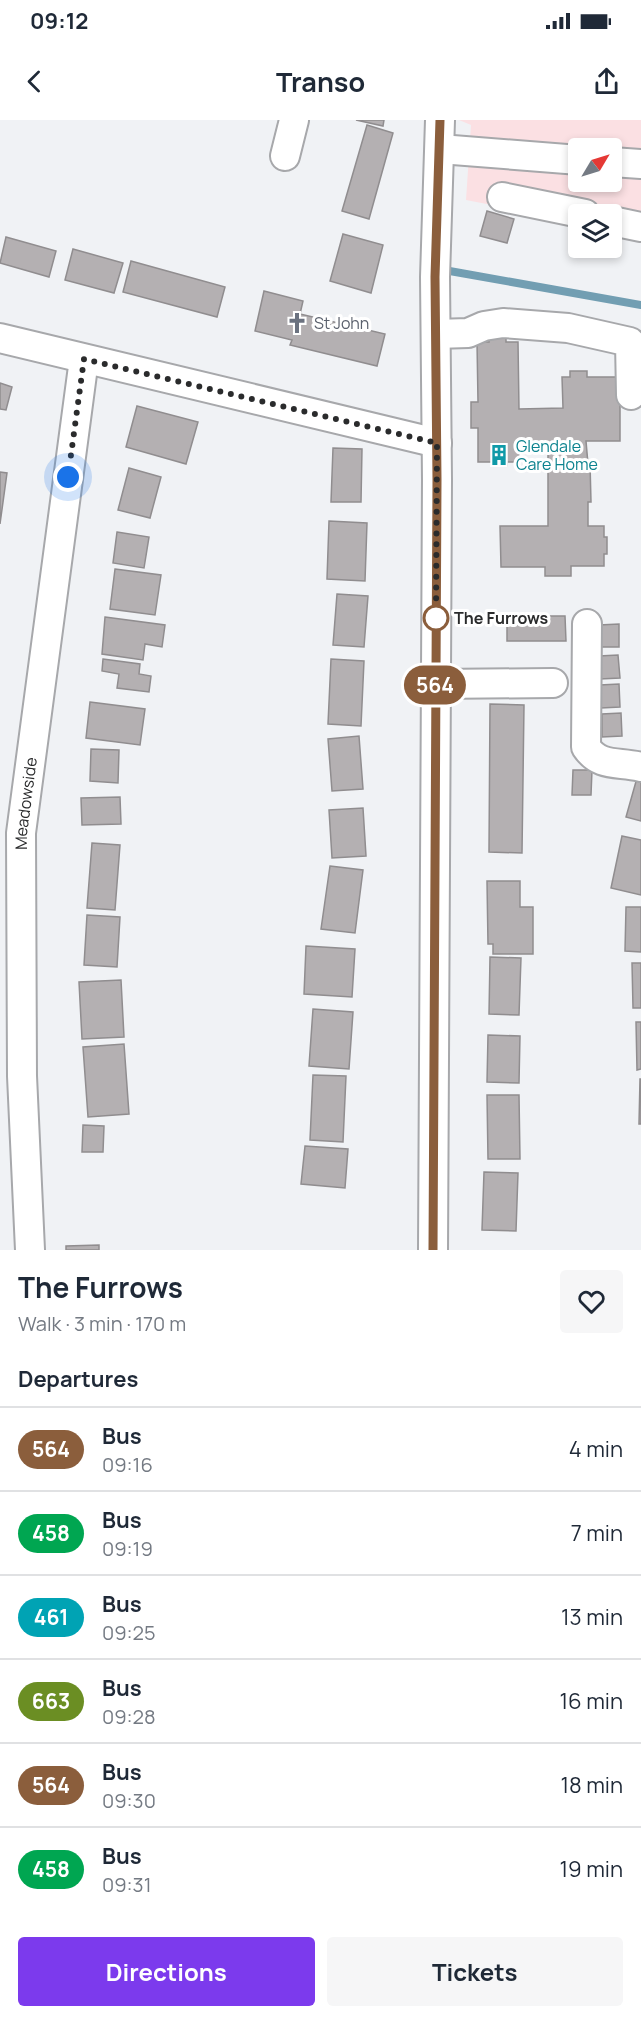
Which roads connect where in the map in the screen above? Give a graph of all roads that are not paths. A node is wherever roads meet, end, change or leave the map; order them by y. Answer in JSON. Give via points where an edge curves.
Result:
{"nodes":[{"id":1,"x":294,"y":120,"type":"edge"},
{"id":2,"x":440,"y":120,"type":"edge"},
{"id":3,"x":440,"y":149,"type":"junction"},
{"id":4,"x":285,"y":156,"type":"dead end"},
{"id":5,"x":541,"y":157,"type":"junction"},
{"id":6,"x":568,"y":159,"type":"edge"},
{"id":7,"x":622,"y":163,"type":"edge"},
{"id":8,"x":641,"y":164,"type":"edge"},
{"id":9,"x":502,"y":197,"type":"dead end"},
{"id":10,"x":534,"y":202,"type":"junction"},
{"id":11,"x":568,"y":210,"type":"edge"},
{"id":12,"x":622,"y":223,"type":"edge"},
{"id":13,"x":641,"y":228,"type":"edge"},
{"id":14,"x":436,"y":334,"type":"junction"},
{"id":15,"x":0,"y":338,"type":"edge"},
{"id":16,"x":84,"y":359,"type":"junction"},
{"id":17,"x":631,"y":395,"type":"dead end"},
{"id":18,"x":437,"y":443,"type":"junction"},
{"id":19,"x":588,"y":624,"type":"dead end"},
{"id":20,"x":553,"y":683,"type":"dead end"},
{"id":21,"x":435,"y":684,"type":"junction"},
{"id":22,"x":641,"y":767,"type":"edge"},
{"id":23,"x":10,"y":832,"type":"edge"},
{"id":24,"x":30,"y":1250,"type":"edge"},
{"id":25,"x":433,"y":1250,"type":"edge"}],
"edges":[{"from":1,"to":4,"type":"street"},
{"from":2,"to":3,"type":"street"},
{"from":3,"to":5,"type":"street"},
{"from":3,"to":14,"type":"street"},
{"from":5,"to":6,"type":"street"},
{"from":5,"to":10,"type":"street"},
{"from":7,"to":8,"type":"street"},
{"from":9,"to":10,"type":"street"},
{"from":10,"to":11,"type":"street"},
{"from":12,"to":13,"type":"street"},
{"from":14,"to":17,"type":"street","via":[[468,333],[503,322],[568,328],[630,342]]},
{"from":14,"to":18,"type":"street"},
{"from":15,"to":16,"type":"street"},
{"from":16,"to":18,"type":"street"},
{"from":16,"to":23,"type":"street","name":"Meadowside"},
{"from":18,"to":21,"type":"street"},
{"from":19,"to":22,"type":"street","via":[[586,747],[593,758],[603,762]]},
{"from":20,"to":21,"type":"street"},
{"from":21,"to":25,"type":"street"},
{"from":23,"to":24,"type":"street","name":"Meadowside"}]}
